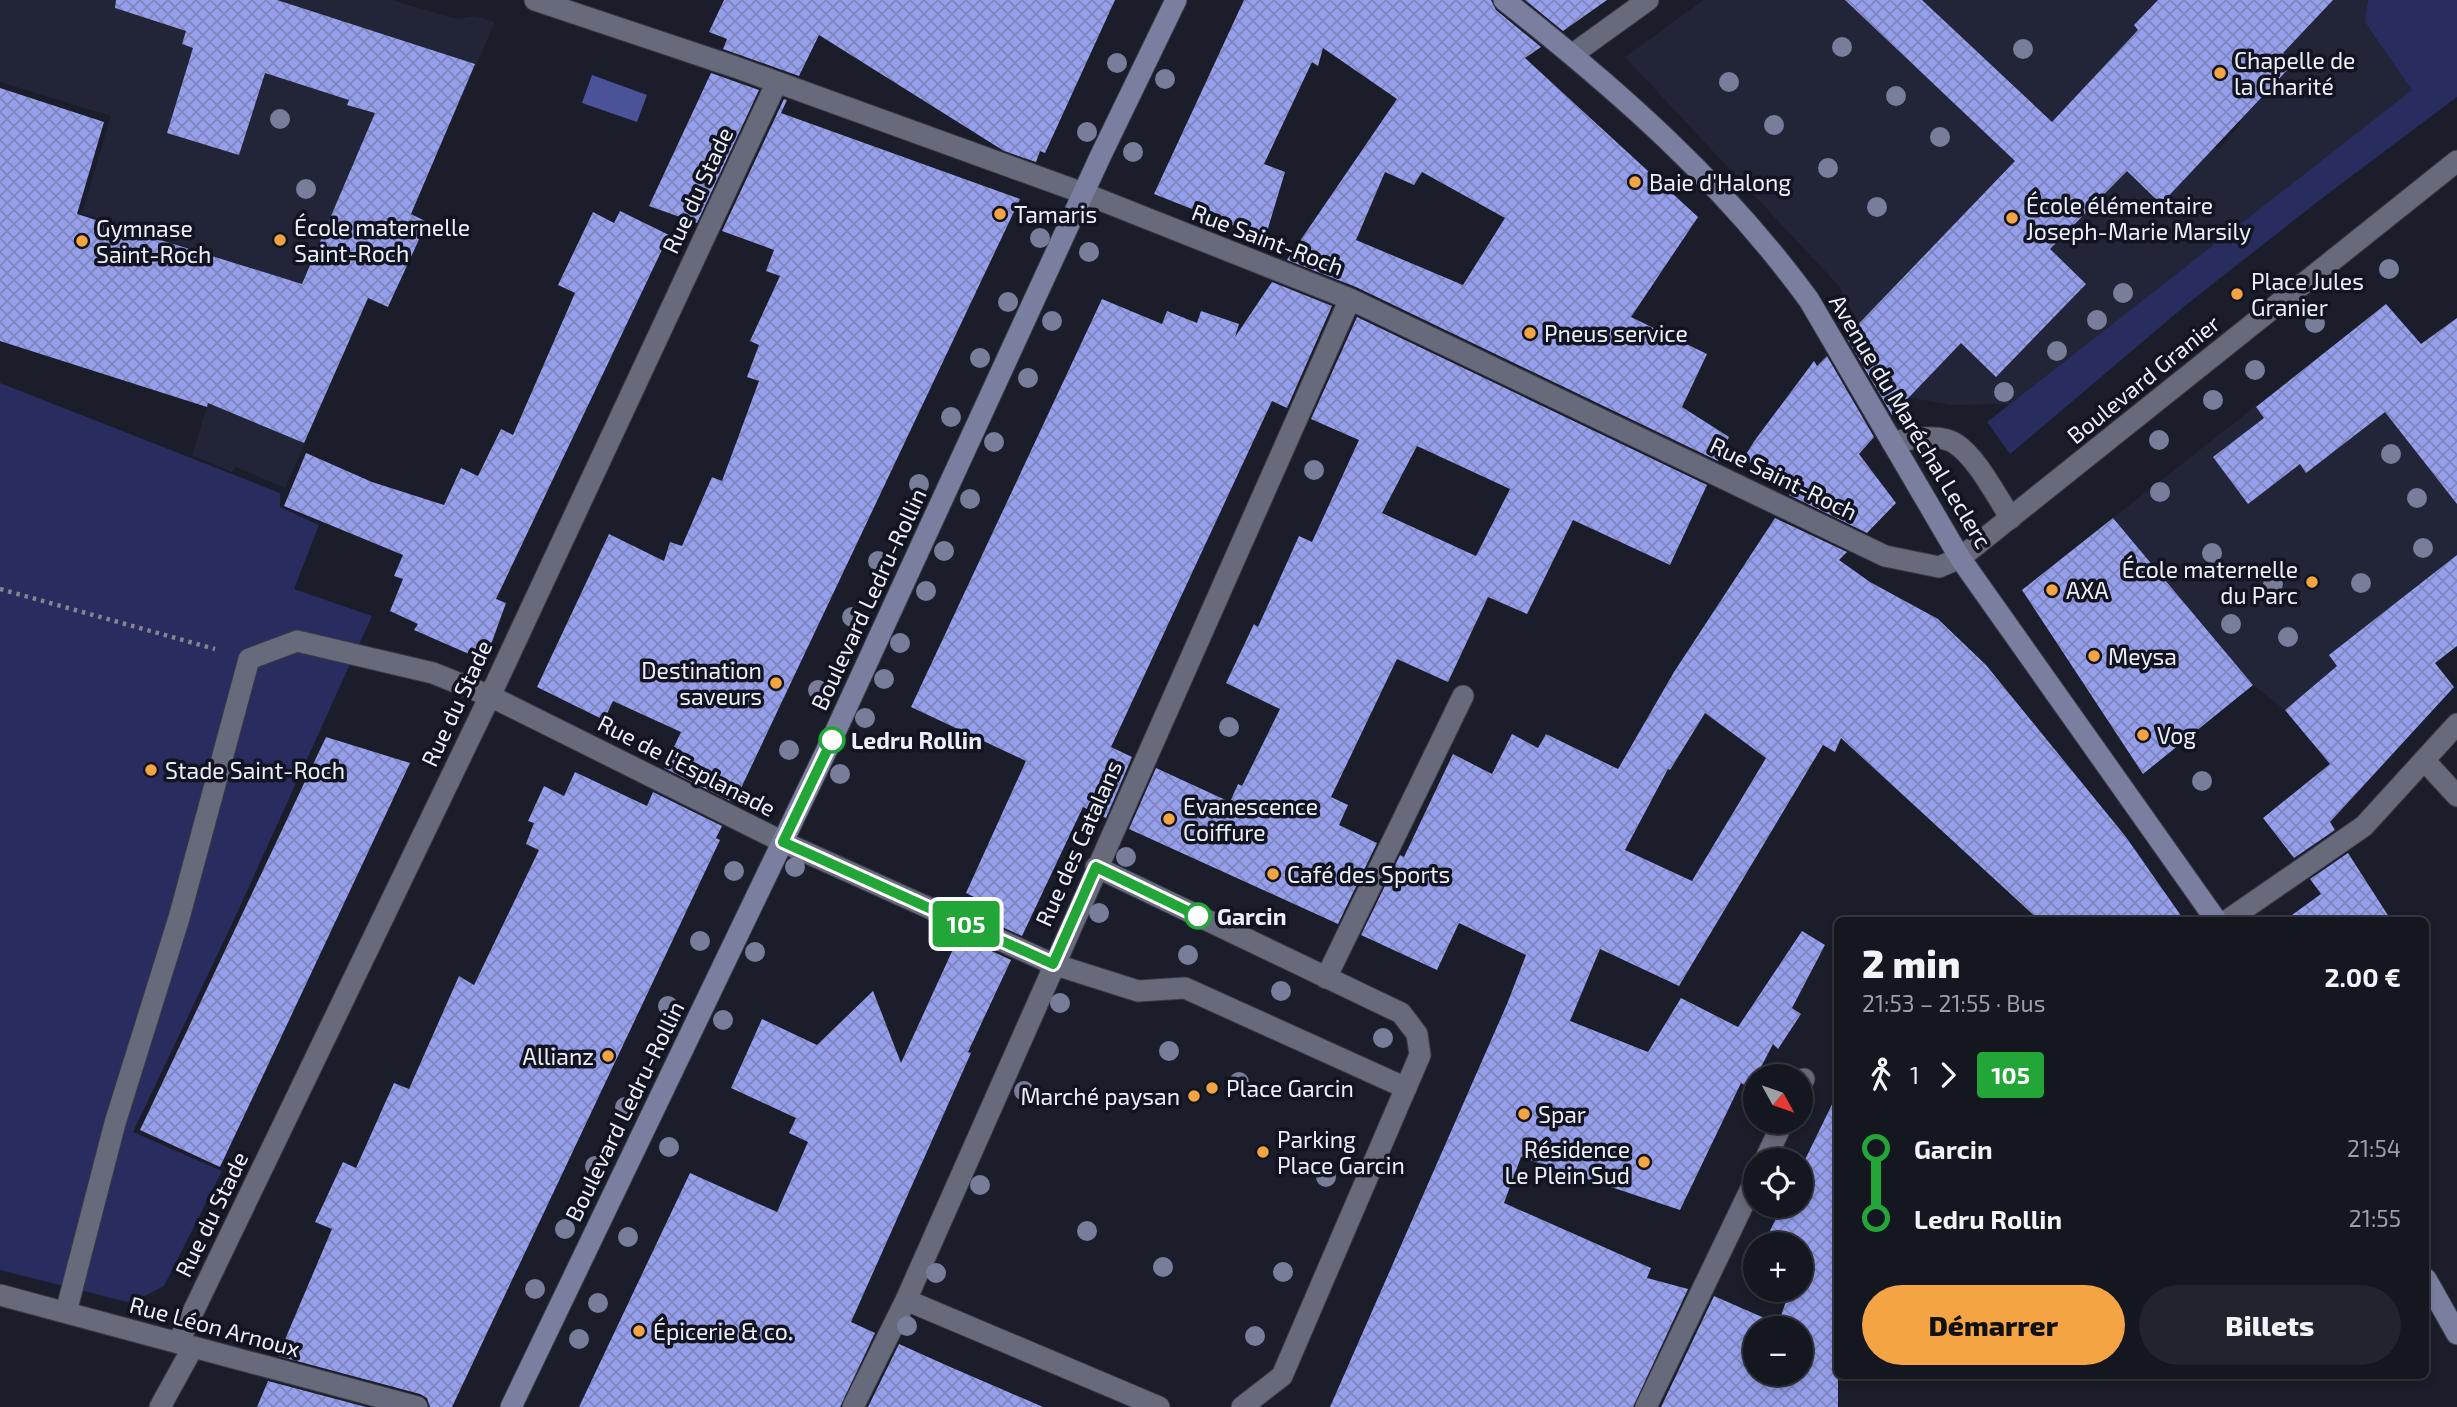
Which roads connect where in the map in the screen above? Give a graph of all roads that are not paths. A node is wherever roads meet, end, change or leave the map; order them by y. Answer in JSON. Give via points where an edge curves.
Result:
{"nodes":[{"id":1,"x":536,"y":0,"type":"edge"},
{"id":2,"x":1176,"y":0,"type":"edge"},
{"id":3,"x":1504,"y":0,"type":"edge"},
{"id":4,"x":1648,"y":0,"type":"edge"},
{"id":5,"x":1573,"y":54,"type":"junction"},
{"id":6,"x":776,"y":83,"type":"junction"},
{"id":7,"x":2457,"y":162,"type":"edge"},
{"id":8,"x":1083,"y":193,"type":"junction"},
{"id":9,"x":1350,"y":299,"type":"junction"},
{"id":10,"x":1892,"y":442,"type":"junction"},
{"id":11,"x":2011,"y":518,"type":"junction"},
{"id":12,"x":1960,"y":558,"type":"junction"},
{"id":13,"x":490,"y":696,"type":"junction"},
{"id":14,"x":1463,"y":696,"type":"dead end"},
{"id":15,"x":2457,"y":724,"type":"edge"},
{"id":16,"x":2424,"y":760,"type":"junction"},
{"id":17,"x":2457,"y":796,"type":"edge"},
{"id":18,"x":783,"y":842,"type":"junction"},
{"id":19,"x":1096,"y":867,"type":"junction"},
{"id":20,"x":2214,"y":917,"type":"edge"},
{"id":21,"x":2232,"y":917,"type":"edge"},
{"id":22,"x":1053,"y":964,"type":"junction"},
{"id":23,"x":1326,"y":978,"type":"junction"},
{"id":24,"x":1406,"y":1088,"type":"junction"},
{"id":25,"x":1743,"y":1205,"type":"edge"},
{"id":26,"x":2429,"y":1284,"type":"edge"},
{"id":27,"x":0,"y":1295,"type":"edge"},
{"id":28,"x":905,"y":1300,"type":"junction"},
{"id":29,"x":66,"y":1312,"type":"junction"},
{"id":30,"x":2457,"y":1334,"type":"edge"},
{"id":31,"x":185,"y":1345,"type":"junction"},
{"id":32,"x":160,"y":1407,"type":"edge"},
{"id":33,"x":417,"y":1407,"type":"edge"},
{"id":34,"x":511,"y":1407,"type":"edge"},
{"id":35,"x":853,"y":1407,"type":"edge"},
{"id":36,"x":1159,"y":1407,"type":"edge"},
{"id":37,"x":1242,"y":1407,"type":"edge"},
{"id":38,"x":1646,"y":1407,"type":"edge"}],
"edges":[{"from":1,"to":6,"type":"street","name":"Rue Saint-Roch"},
{"from":2,"to":8,"type":"main road","name":"Boulevard Ledru-Rollin"},
{"from":3,"to":5,"type":"main road","name":"Avenue du Maréchal Leclerc"},
{"from":4,"to":5,"type":"street"},
{"from":5,"to":10,"type":"main road","name":"Avenue du Maréchal Leclerc","via":[[1688,158],[1757,233],[1810,300]]},
{"from":6,"to":8,"type":"street","name":"Rue Saint-Roch"},
{"from":6,"to":13,"type":"street","name":"Rue du Stade"},
{"from":7,"to":11,"type":"street","name":"Boulevard Granier"},
{"from":8,"to":9,"type":"street","name":"Rue Saint-Roch"},
{"from":8,"to":18,"type":"main road","name":"Boulevard Ledru-Rollin"},
{"from":9,"to":12,"type":"street","name":"Rue Saint-Roch","via":[[1885,556],[1939,567]]},
{"from":9,"to":19,"type":"street","name":"Rue des Catalans"},
{"from":10,"to":11,"type":"street","via":[[1921,436],[1955,442]]},
{"from":10,"to":12,"type":"main road","name":"Avenue du Maréchal Leclerc"},
{"from":11,"to":12,"type":"street","name":"Boulevard Granier"},
{"from":12,"to":20,"type":"main road","name":"Avenue du Maréchal Leclerc"},
{"from":13,"to":18,"type":"street","name":"Rue de l'Esplanade"},
{"from":13,"to":29,"type":"street","name":"Rue de l'Esplanade","via":[[433,673],[297,641],[249,659],[179,918],[115,1124]]},
{"from":13,"to":31,"type":"street","name":"Rue du Stade"},
{"from":14,"to":23,"type":"street"},
{"from":15,"to":16,"type":"street"},
{"from":16,"to":17,"type":"street"},
{"from":16,"to":21,"type":"street","via":[[2364,826]]},
{"from":18,"to":22,"type":"street","name":"Rue de l'Esplanade"},
{"from":18,"to":34,"type":"main road","name":"Boulevard Ledru-Rollin"},
{"from":19,"to":22,"type":"street","name":"Rue des Catalans"},
{"from":19,"to":23,"type":"street"},
{"from":22,"to":24,"type":"street","via":[[1138,991],[1185,988]]},
{"from":22,"to":28,"type":"street","name":"Rue des Catalans"},
{"from":23,"to":24,"type":"street","via":[[1401,1013],[1417,1034],[1420,1055]]},
{"from":24,"to":37,"type":"street","via":[[1282,1376]]},
{"from":25,"to":38,"type":"street"},
{"from":26,"to":30,"type":"main road"},
{"from":27,"to":29,"type":"street","name":"Rue Léon Arnoux"},
{"from":28,"to":35,"type":"street","name":"Rue des Catalans"},
{"from":28,"to":36,"type":"street"},
{"from":29,"to":31,"type":"street","name":"Rue Léon Arnoux"},
{"from":31,"to":32,"type":"street","name":"Rue du Stade"},
{"from":31,"to":33,"type":"street","name":"Rue Léon Arnoux"}]}
